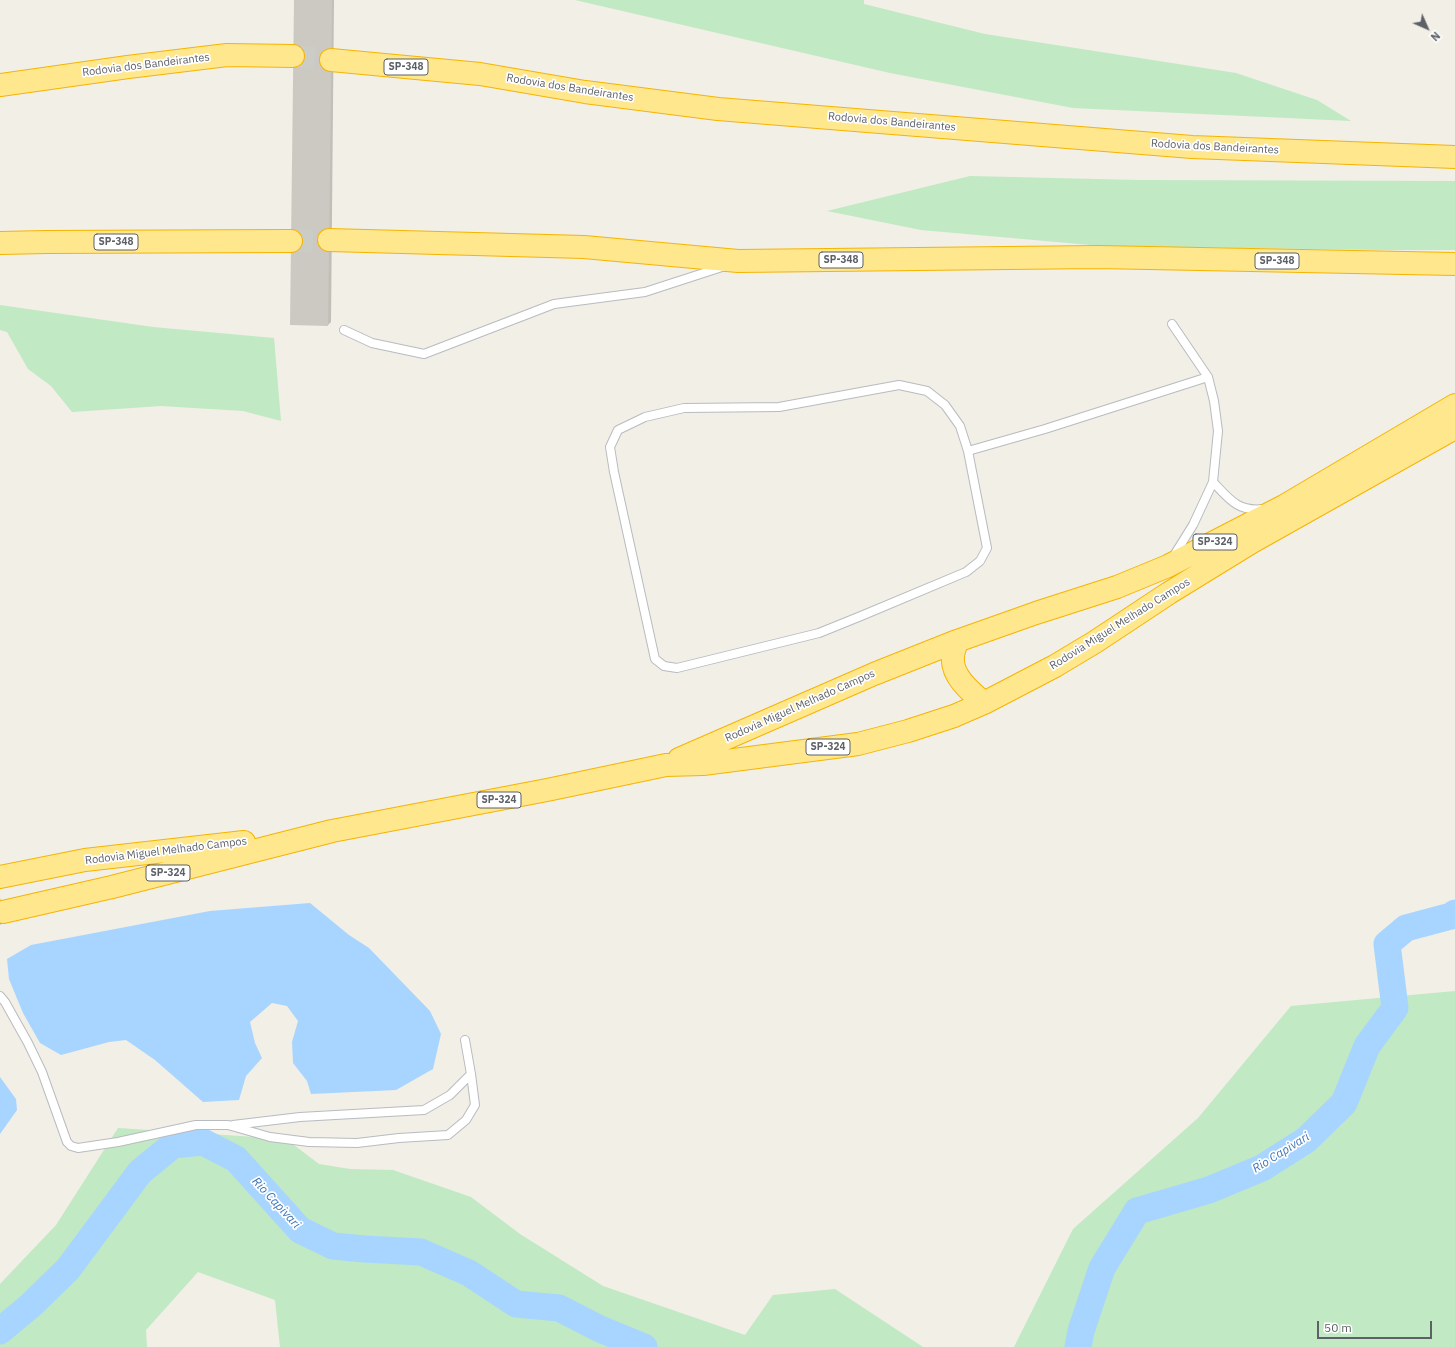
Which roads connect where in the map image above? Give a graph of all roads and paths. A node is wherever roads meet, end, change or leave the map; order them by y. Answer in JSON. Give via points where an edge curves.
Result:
{"nodes":[{"id":1,"x":293,"y":56,"type":"tunnel mouth"},
{"id":2,"x":331,"y":60,"type":"tunnel mouth"},
{"id":3,"x":0,"y":86,"type":"edge"},
{"id":4,"x":1455,"y":157,"type":"edge"},
{"id":5,"x":329,"y":240,"type":"tunnel mouth"},
{"id":6,"x":291,"y":241,"type":"tunnel mouth"},
{"id":7,"x":0,"y":243,"type":"edge"},
{"id":8,"x":738,"y":262,"type":"junction"},
{"id":9,"x":1455,"y":264,"type":"edge"},
{"id":10,"x":1172,"y":324,"type":"dead end"},
{"id":11,"x":344,"y":330,"type":"dead end"},
{"id":12,"x":1208,"y":377,"type":"junction"},
{"id":13,"x":1455,"y":405,"type":"edge"},
{"id":14,"x":1455,"y":428,"type":"edge"},
{"id":15,"x":968,"y":451,"type":"junction"},
{"id":16,"x":1213,"y":482,"type":"junction"},
{"id":17,"x":1284,"y":506,"type":"junction"},
{"id":18,"x":1168,"y":566,"type":"junction"},
{"id":19,"x":957,"y":641,"type":"junction"},
{"id":20,"x":984,"y":703,"type":"junction"},
{"id":21,"x":666,"y":765,"type":"junction"},
{"id":22,"x":332,"y":831,"type":"junction"},
{"id":23,"x":0,"y":877,"type":"edge"},
{"id":24,"x":3,"y":912,"type":"dead end"},
{"id":25,"x":0,"y":996,"type":"edge"},
{"id":26,"x":465,"y":1040,"type":"dead end"},
{"id":27,"x":471,"y":1074,"type":"junction"},
{"id":28,"x":228,"y":1125,"type":"junction"}],
"edges":[{"from":1,"to":3,"type":"highway","name":"Rodovia dos Bandeirantes","via":[[227,55],[128,66]]},
{"from":2,"to":4,"type":"highway","name":"Rodovia dos Bandeirantes","number":"SP-348","via":[[480,74],[584,92],[718,108],[1192,147]]},
{"from":5,"to":8,"type":"highway","number":"SP-348","via":[[584,247]]},
{"from":6,"to":7,"type":"highway","number":"SP-348"},
{"from":8,"to":9,"type":"highway","number":"SP-348","via":[[1098,258]]},
{"from":8,"to":11,"type":"lane","via":[[645,292],[554,304],[424,354],[372,343]]},
{"from":10,"to":12,"type":"lane"},
{"from":12,"to":15,"type":"lane"},
{"from":12,"to":16,"type":"lane","via":[[1218,432]]},
{"from":13,"to":17,"type":"highway","name":"Rodovia Miguel Melhado Campos","number":"SP-324"},
{"from":14,"to":20,"type":"highway","name":"Rodovia Miguel Melhado Campos","number":"SP-324","via":[[1252,542],[1095,642]]},
{"from":15,"to":15,"type":"lane","via":[[987,548],[980,561],[966,572],[819,632],[677,668],[664,666],[655,659],[614,472],[610,447],[618,430],[645,417],[684,408],[779,407],[899,386],[927,391],[945,405],[960,426]]},
{"from":16,"to":17,"type":"lane","via":[[1233,503],[1246,509],[1261,510]]},
{"from":16,"to":18,"type":"lane","via":[[1193,525]]},
{"from":17,"to":18,"type":"highway","name":"Rodovia Miguel Melhado Campos","number":"SP-324"},
{"from":18,"to":19,"type":"highway","name":"Rodovia Miguel Melhado Campos","number":"SP-324","via":[[1116,587]]},
{"from":19,"to":20,"type":"highway","via":[[953,656],[954,669],[970,692]]},
{"from":19,"to":21,"type":"highway","name":"Rodovia Miguel Melhado Campos","number":"SP-324","via":[[874,674]]},
{"from":20,"to":21,"type":"highway","name":"Rodovia Miguel Melhado Campos","number":"SP-324","via":[[915,729],[858,744],[703,764]]},
{"from":21,"to":22,"type":"highway","name":"Rodovia Miguel Melhado Campos","number":"SP-324"},
{"from":22,"to":23,"type":"highway","name":"Rodovia Miguel Melhado Campos","number":"SP-324","via":[[85,860]]},
{"from":22,"to":24,"type":"highway","name":"Rodovia Miguel Melhado Campos","number":"SP-324"},
{"from":25,"to":28,"type":"lane","via":[[42,1072],[67,1142],[71,1146],[78,1148],[118,1142],[196,1125]]},
{"from":26,"to":27,"type":"lane"},
{"from":27,"to":28,"type":"lane","via":[[450,1095],[424,1110],[300,1117]]},
{"from":27,"to":28,"type":"lane","via":[[475,1105],[466,1120],[448,1135],[357,1144],[309,1142],[270,1137]]}]}
